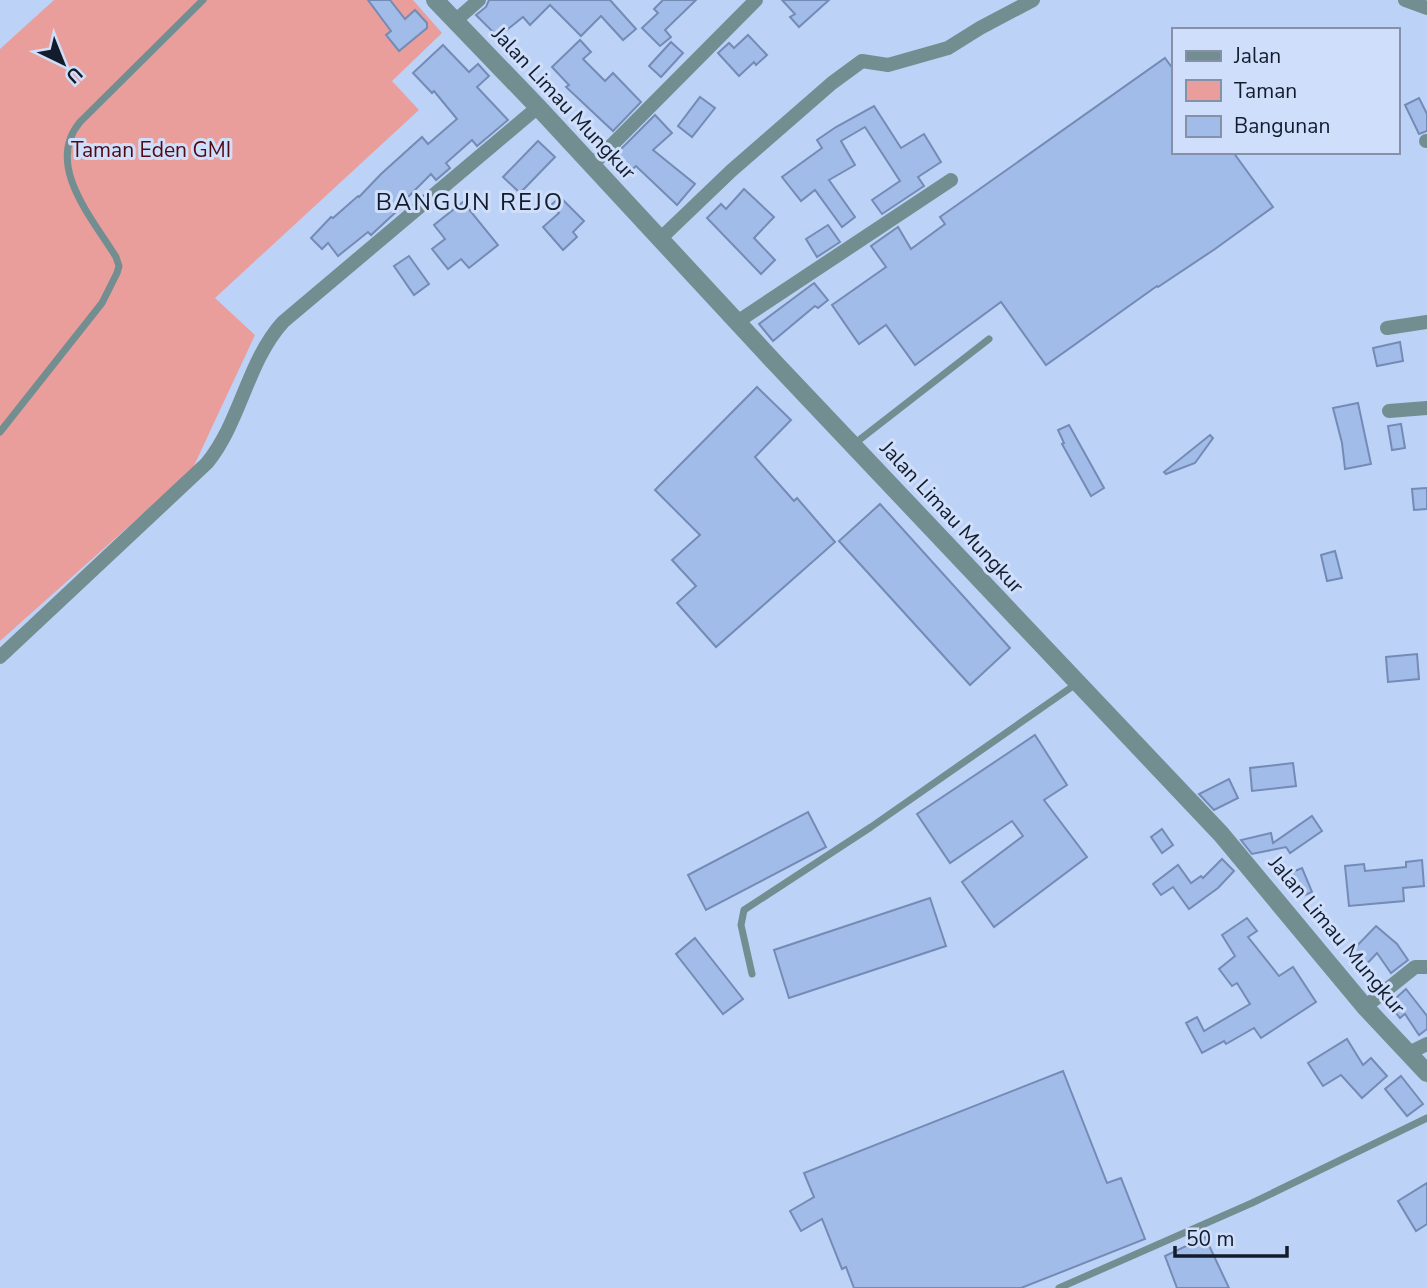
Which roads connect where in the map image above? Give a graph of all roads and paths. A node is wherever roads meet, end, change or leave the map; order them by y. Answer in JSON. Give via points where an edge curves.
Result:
{"nodes":[{"id":1,"x":203,"y":0,"type":"edge"},
{"id":2,"x":435,"y":0,"type":"edge"},
{"id":3,"x":479,"y":0,"type":"edge"},
{"id":4,"x":756,"y":0,"type":"edge"},
{"id":5,"x":1033,"y":0,"type":"edge"},
{"id":6,"x":1405,"y":0,"type":"edge"},
{"id":7,"x":1427,"y":8,"type":"edge"},
{"id":8,"x":455,"y":21,"type":"junction"},
{"id":9,"x":538,"y":107,"type":"junction"},
{"id":10,"x":592,"y":165,"type":"junction"},
{"id":11,"x":951,"y":180,"type":"dead end"},
{"id":12,"x":660,"y":239,"type":"junction"},
{"id":13,"x":737,"y":322,"type":"junction"},
{"id":14,"x":1427,"y":322,"type":"edge"},
{"id":15,"x":1387,"y":328,"type":"dead end"},
{"id":16,"x":989,"y":340,"type":"dead end"},
{"id":17,"x":1427,"y":408,"type":"edge"},
{"id":18,"x":1389,"y":411,"type":"dead end"},
{"id":19,"x":0,"y":432,"type":"edge"},
{"id":20,"x":853,"y":445,"type":"junction"},
{"id":21,"x":0,"y":657,"type":"edge"},
{"id":22,"x":1077,"y":684,"type":"junction"},
{"id":23,"x":1427,"y":967,"type":"edge"},
{"id":24,"x":752,"y":974,"type":"dead end"},
{"id":25,"x":1366,"y":1007,"type":"junction"},
{"id":26,"x":1427,"y":1044,"type":"edge"},
{"id":27,"x":1409,"y":1053,"type":"junction"},
{"id":28,"x":1427,"y":1073,"type":"edge"},
{"id":29,"x":1427,"y":1118,"type":"edge"},
{"id":30,"x":1059,"y":1288,"type":"edge"}],
"edges":[{"from":1,"to":19,"type":"lane","via":[[80,122],[69,139],[66,156],[72,182],[119,266],[102,303]]},
{"from":2,"to":8,"type":"street","name":"Jalan Limau Mungkur"},
{"from":3,"to":8,"type":"street"},
{"from":4,"to":10,"type":"street"},
{"from":5,"to":12,"type":"street","via":[[948,48],[888,65],[862,61],[731,171]]},
{"from":6,"to":7,"type":"street"},
{"from":8,"to":9,"type":"street","name":"Jalan Limau Mungkur"},
{"from":9,"to":10,"type":"street","name":"Jalan Limau Mungkur"},
{"from":9,"to":21,"type":"street","via":[[283,322],[267,343],[222,442],[207,463]]},
{"from":10,"to":12,"type":"street","name":"Jalan Limau Mungkur"},
{"from":11,"to":13,"type":"street"},
{"from":12,"to":13,"type":"street","name":"Jalan Limau Mungkur"},
{"from":13,"to":20,"type":"street","name":"Jalan Limau Mungkur"},
{"from":14,"to":15,"type":"street"},
{"from":16,"to":20,"type":"lane"},
{"from":17,"to":18,"type":"street"},
{"from":20,"to":22,"type":"street","name":"Jalan Limau Mungkur"},
{"from":22,"to":24,"type":"lane","via":[[744,910],[741,925]]},
{"from":22,"to":25,"type":"street","name":"Jalan Limau Mungkur","via":[[1221,834]]},
{"from":23,"to":25,"type":"street","via":[[1415,967]]},
{"from":25,"to":27,"type":"street","name":"Jalan Limau Mungkur"},
{"from":26,"to":27,"type":"street"},
{"from":27,"to":28,"type":"street","name":"Jalan Limau Mungkur"},
{"from":29,"to":30,"type":"lane","via":[[1252,1203]]}]}
